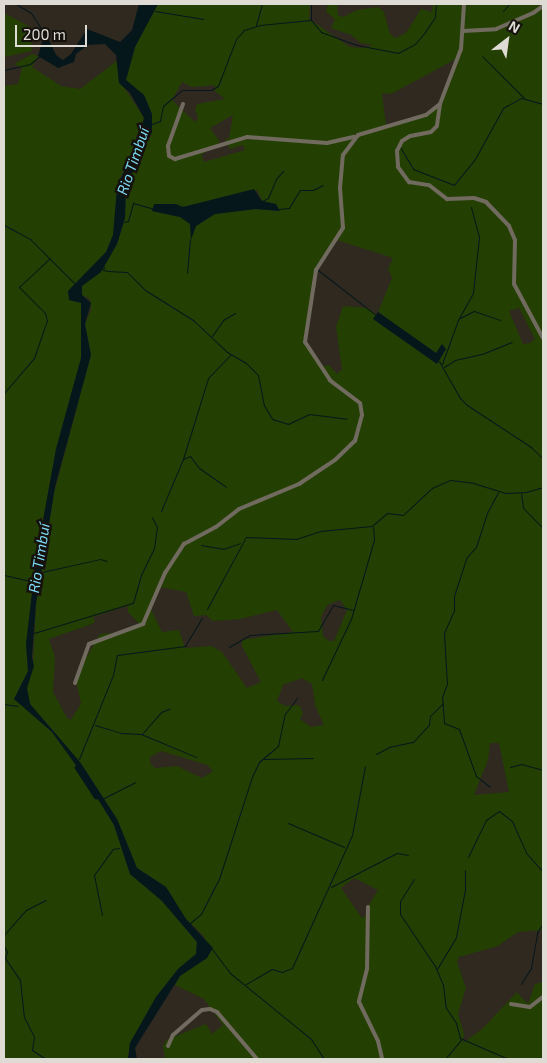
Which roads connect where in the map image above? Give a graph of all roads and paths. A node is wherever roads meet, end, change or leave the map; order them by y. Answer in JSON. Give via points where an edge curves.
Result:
{"nodes":[{"id":1,"x":464,"y":4,"type":"edge"},
{"id":2,"x":543,"y":6,"type":"edge"},
{"id":3,"x":463,"y":31,"type":"junction"},
{"id":4,"x":183,"y":104,"type":"dead end"},
{"id":5,"x":440,"y":104,"type":"junction"},
{"id":6,"x":356,"y":136,"type":"junction"},
{"id":7,"x":543,"y":338,"type":"edge"},
{"id":8,"x":75,"y":683,"type":"dead end"},
{"id":9,"x":368,"y":907,"type":"dead end"},
{"id":10,"x":543,"y":997,"type":"edge"},
{"id":11,"x":511,"y":1004,"type":"dead end"},
{"id":12,"x":168,"y":1046,"type":"dead end"},
{"id":13,"x":257,"y":1059,"type":"edge"},
{"id":14,"x":382,"y":1059,"type":"edge"}],
"edges":[{"from":1,"to":3,"type":"street"},
{"from":2,"to":3,"type":"street","via":[[500,27]]},
{"from":3,"to":5,"type":"street","via":[[458,61]]},
{"from":4,"to":6,"type":"street","via":[[168,146],[169,156],[175,159],[247,137],[327,143]]},
{"from":5,"to":6,"type":"street","via":[[426,114]]},
{"from":5,"to":7,"type":"street","via":[[435,129],[410,136],[399,145],[398,167],[409,182],[429,185],[444,198],[486,202],[509,226],[515,240],[514,284]]},
{"from":6,"to":8,"type":"street","via":[[342,159],[343,228],[316,270],[305,342],[330,380],[360,403],[362,415],[357,436],[340,456],[299,484],[239,509],[216,527],[184,544],[165,573],[143,624],[89,644]]},
{"from":9,"to":14,"type":"street","via":[[367,969],[359,1002],[378,1040]]},
{"from":10,"to":11,"type":"street","via":[[530,1007]]},
{"from":12,"to":13,"type":"street","via":[[173,1035],[202,1010],[210,1009],[217,1012]]}]}
